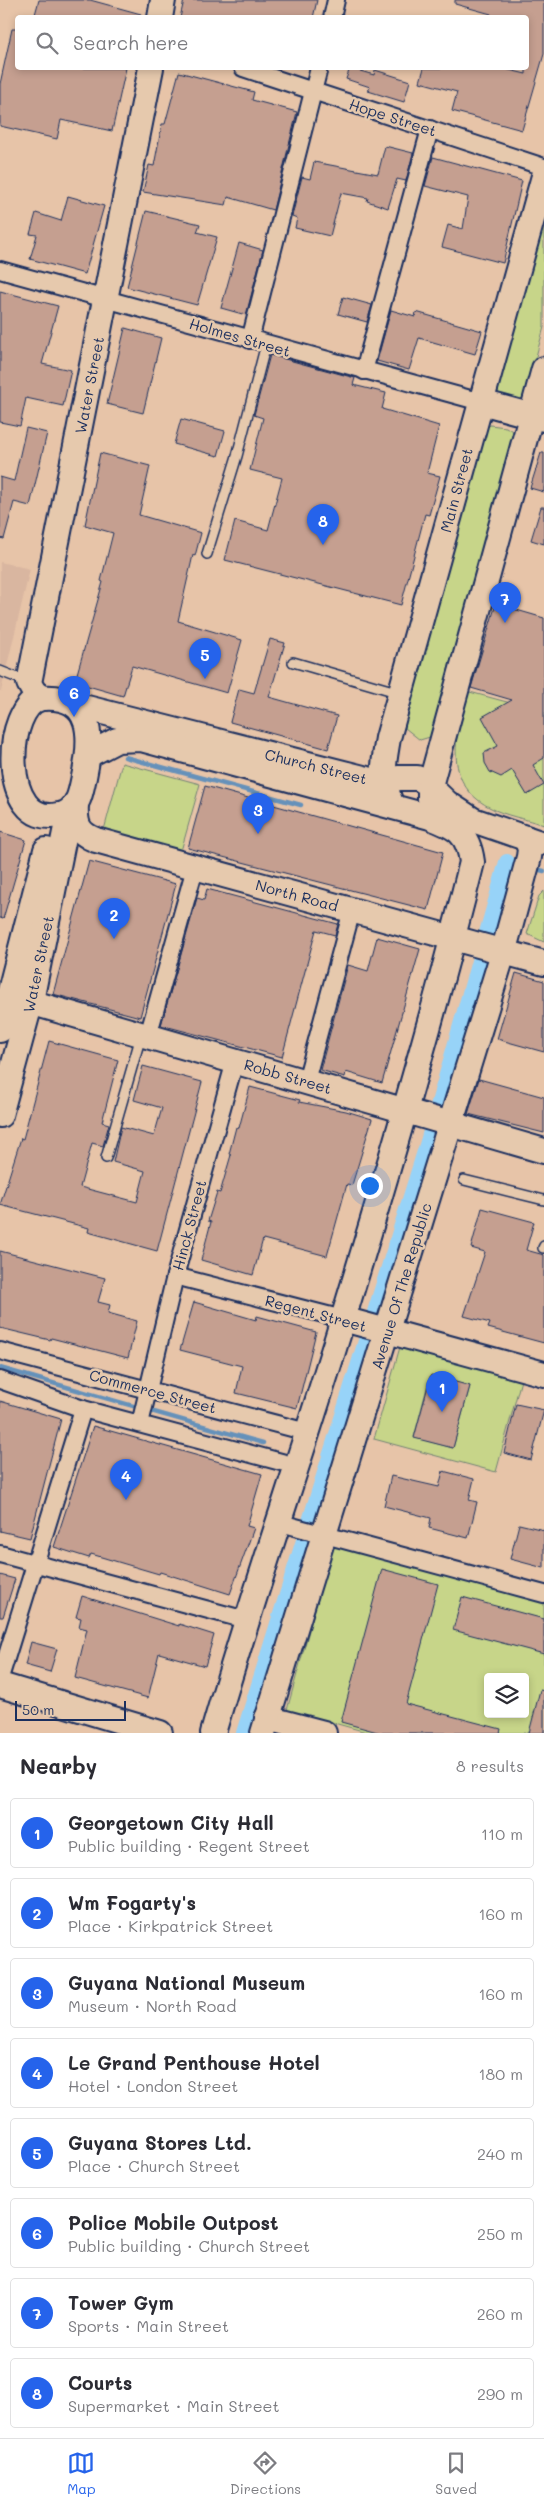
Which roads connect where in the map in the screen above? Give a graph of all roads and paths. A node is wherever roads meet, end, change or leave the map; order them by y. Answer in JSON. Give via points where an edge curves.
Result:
{"nodes":[{"id":1,"x":163,"y":0,"type":"edge"},
{"id":2,"x":336,"y":0,"type":"edge"},
{"id":3,"x":160,"y":15,"type":"edge"},
{"id":4,"x":333,"y":15,"type":"edge"},
{"id":5,"x":151,"y":70,"type":"edge"},
{"id":6,"x":249,"y":70,"type":"edge"},
{"id":7,"x":318,"y":70,"type":"edge"},
{"id":8,"x":313,"y":91,"type":"junction"},
{"id":9,"x":430,"y":129,"type":"junction"},
{"id":10,"x":544,"y":167,"type":"edge"},
{"id":11,"x":544,"y":176,"type":"edge"},
{"id":12,"x":0,"y":270,"type":"edge"},
{"id":13,"x":106,"y":299,"type":"junction"},
{"id":14,"x":258,"y":342,"type":"junction"},
{"id":15,"x":544,"y":369,"type":"edge"},
{"id":16,"x":364,"y":372,"type":"junction"},
{"id":17,"x":481,"y":402,"type":"junction"},
{"id":18,"x":537,"y":418,"type":"edge"},
{"id":19,"x":207,"y":554,"type":"dead end"},
{"id":20,"x":293,"y":662,"type":"dead end"},
{"id":21,"x":0,"y":671,"type":"edge"},
{"id":22,"x":36,"y":691,"type":"junction"},
{"id":23,"x":400,"y":693,"type":"junction"},
{"id":24,"x":75,"y":705,"type":"junction"},
{"id":25,"x":90,"y":754,"type":"junction"},
{"id":26,"x":383,"y":783,"type":"junction"},
{"id":27,"x":430,"y":786,"type":"junction"},
{"id":28,"x":392,"y":806,"type":"junction"},
{"id":29,"x":72,"y":808,"type":"junction"},
{"id":30,"x":37,"y":814,"type":"junction"},
{"id":31,"x":430,"y":817,"type":"junction"},
{"id":32,"x":525,"y":838,"type":"edge"},
{"id":33,"x":470,"y":852,"type":"junction"},
{"id":34,"x":195,"y":868,"type":"junction"},
{"id":35,"x":544,"y":868,"type":"edge"},
{"id":36,"x":523,"y":883,"type":"junction"},
{"id":37,"x":352,"y":910,"type":"junction"},
{"id":38,"x":456,"y":939,"type":"junction"},
{"id":39,"x":499,"y":952,"type":"junction"},
{"id":40,"x":544,"y":963,"type":"edge"},
{"id":41,"x":13,"y":997,"type":"edge"},
{"id":42,"x":0,"y":1030,"type":"edge"},
{"id":43,"x":145,"y":1035,"type":"junction"},
{"id":44,"x":235,"y":1060,"type":"junction"},
{"id":45,"x":306,"y":1081,"type":"junction"},
{"id":46,"x":0,"y":1115,"type":"edge"},
{"id":47,"x":426,"y":1119,"type":"junction"},
{"id":48,"x":544,"y":1151,"type":"edge"},
{"id":49,"x":106,"y":1158,"type":"dead end"},
{"id":50,"x":464,"y":1180,"type":"dead end"},
{"id":51,"x":544,"y":1200,"type":"edge"},
{"id":52,"x":175,"y":1276,"type":"junction"},
{"id":53,"x":348,"y":1320,"type":"junction"},
{"id":54,"x":382,"y":1331,"type":"junction"},
{"id":55,"x":0,"y":1351,"type":"edge"},
{"id":56,"x":544,"y":1374,"type":"edge"},
{"id":57,"x":0,"y":1380,"type":"edge"},
{"id":58,"x":147,"y":1390,"type":"junction"},
{"id":59,"x":83,"y":1409,"type":"junction"},
{"id":60,"x":140,"y":1424,"type":"junction"},
{"id":61,"x":307,"y":1432,"type":"junction"},
{"id":62,"x":296,"y":1466,"type":"junction"},
{"id":63,"x":286,"y":1525,"type":"junction"},
{"id":64,"x":318,"y":1534,"type":"junction"},
{"id":65,"x":0,"y":1554,"type":"edge"},
{"id":66,"x":37,"y":1564,"type":"junction"},
{"id":67,"x":544,"y":1594,"type":"edge"},
{"id":68,"x":246,"y":1620,"type":"junction"},
{"id":69,"x":0,"y":1678,"type":"edge"},
{"id":70,"x":0,"y":1685,"type":"edge"},
{"id":71,"x":265,"y":1726,"type":"edge"},
{"id":72,"x":160,"y":1733,"type":"edge"},
{"id":73,"x":212,"y":1733,"type":"edge"},
{"id":74,"x":324,"y":1733,"type":"edge"}],
"edges":[{"from":1,"to":3,"type":"street"},
{"from":2,"to":4,"type":"street"},
{"from":5,"to":13,"type":"street","name":"Water Street"},
{"from":6,"to":8,"type":"street","name":"Hope Street"},
{"from":7,"to":8,"type":"street"},
{"from":8,"to":9,"type":"street","name":"Hope Street"},
{"from":8,"to":14,"type":"street"},
{"from":9,"to":10,"type":"street","name":"Hope Street"},
{"from":9,"to":16,"type":"street"},
{"from":11,"to":17,"type":"street","name":"Main Street"},
{"from":12,"to":13,"type":"street","name":"Holmes Street"},
{"from":13,"to":14,"type":"street","name":"Holmes Street"},
{"from":13,"to":22,"type":"street","name":"Water Street"},
{"from":14,"to":16,"type":"street","name":"Holmes Street"},
{"from":14,"to":19,"type":"lane","via":[[237,456]]},
{"from":15,"to":18,"type":"street"},
{"from":16,"to":17,"type":"street","name":"Holmes Street"},
{"from":17,"to":18,"type":"street"},
{"from":17,"to":23,"type":"street","name":"Main Street"},
{"from":18,"to":27,"type":"street"},
{"from":20,"to":23,"type":"lane"},
{"from":21,"to":22,"type":"lane"},
{"from":22,"to":24,"type":"street"},
{"from":22,"to":30,"type":"street","via":[[20,718],[9,768],[15,795],[26,808]]},
{"from":23,"to":26,"type":"street","name":"Main Street","via":[[384,757]]},
{"from":24,"to":25,"type":"street","via":[[87,724]]},
{"from":24,"to":26,"type":"street","name":"Church Street"},
{"from":25,"to":28,"type":"street","name":"Church Street","via":[[117,740],[141,739]]},
{"from":25,"to":29,"type":"street"},
{"from":26,"to":27,"type":"street","name":"Church Street","via":[[412,778]]},
{"from":26,"to":28,"type":"street","name":"Main Street"},
{"from":27,"to":31,"type":"street"},
{"from":27,"to":32,"type":"street","name":"Church Street","via":[[447,803],[473,820]]},
{"from":28,"to":31,"type":"street","name":"Church Street"},
{"from":29,"to":30,"type":"street","via":[[49,816]]},
{"from":29,"to":34,"type":"street","name":"North Road","via":[[76,825],[86,837]]},
{"from":29,"to":41,"type":"street","name":"Water Street"},
{"from":30,"to":41,"type":"street","name":"Water Street","via":[[47,832],[48,844]]},
{"from":31,"to":33,"type":"street","name":"Church Street","via":[[454,828]]},
{"from":32,"to":33,"type":"street","name":"Avenue Of The Republic","via":[[489,837]]},
{"from":32,"to":36,"type":"street","name":"Avenue Of The Republic","via":[[530,849]]},
{"from":33,"to":38,"type":"street","name":"Avenue Of The Republic"},
{"from":34,"to":37,"type":"street","name":"North Road"},
{"from":34,"to":43,"type":"street"},
{"from":35,"to":36,"type":"street"},
{"from":36,"to":39,"type":"street","name":"Avenue Of The Republic"},
{"from":37,"to":38,"type":"street","name":"North Road"},
{"from":37,"to":45,"type":"street"},
{"from":38,"to":39,"type":"street","name":"North Road"},
{"from":38,"to":47,"type":"street","name":"Avenue Of The Republic"},
{"from":39,"to":40,"type":"street","name":"North Road"},
{"from":39,"to":47,"type":"street","name":"Avenue Of The Republic"},
{"from":41,"to":42,"type":"street","name":"Water Street"},
{"from":41,"to":43,"type":"street","name":"Robb Street"},
{"from":41,"to":46,"type":"street","name":"Water Street"},
{"from":43,"to":44,"type":"street","name":"Robb Street"},
{"from":43,"to":49,"type":"lane"},
{"from":44,"to":45,"type":"street","name":"Robb Street"},
{"from":44,"to":52,"type":"street","name":"Hinck Street"},
{"from":45,"to":47,"type":"street","name":"Robb Street"},
{"from":47,"to":48,"type":"street","name":"Robb Street"},
{"from":47,"to":53,"type":"street","name":"Avenue Of The Republic"},
{"from":47,"to":54,"type":"street","name":"Avenue Of The Republic"},
{"from":50,"to":51,"type":"lane"},
{"from":52,"to":53,"type":"street","name":"Regent Street"},
{"from":52,"to":58,"type":"street","name":"Hinck Street"},
{"from":53,"to":54,"type":"street","name":"Regent Street"},
{"from":53,"to":61,"type":"street","name":"Avenue Of The Republic"},
{"from":54,"to":56,"type":"street","name":"Regent Street"},
{"from":54,"to":64,"type":"street","name":"Avenue Of The Republic"},
{"from":55,"to":58,"type":"street","name":"Commerce Street"},
{"from":57,"to":59,"type":"street"},
{"from":58,"to":60,"type":"street","name":"Hinck Street"},
{"from":58,"to":61,"type":"street","name":"Commerce Street"},
{"from":59,"to":60,"type":"street"},
{"from":59,"to":66,"type":"street"},
{"from":60,"to":62,"type":"street"},
{"from":61,"to":62,"type":"street","name":"Avenue Of The Republic"},
{"from":62,"to":63,"type":"street","name":"Avenue Of The Republic"},
{"from":63,"to":64,"type":"street"},
{"from":63,"to":68,"type":"street","name":"Avenue Of The Republic"},
{"from":64,"to":67,"type":"street"},
{"from":64,"to":71,"type":"street","name":"Avenue Of The Republic"},
{"from":65,"to":66,"type":"street"},
{"from":66,"to":68,"type":"street"},
{"from":66,"to":69,"type":"street"},
{"from":68,"to":73,"type":"street","name":"Avenue Of The Republic"},
{"from":70,"to":72,"type":"street"},
{"from":71,"to":74,"type":"street"}]}
